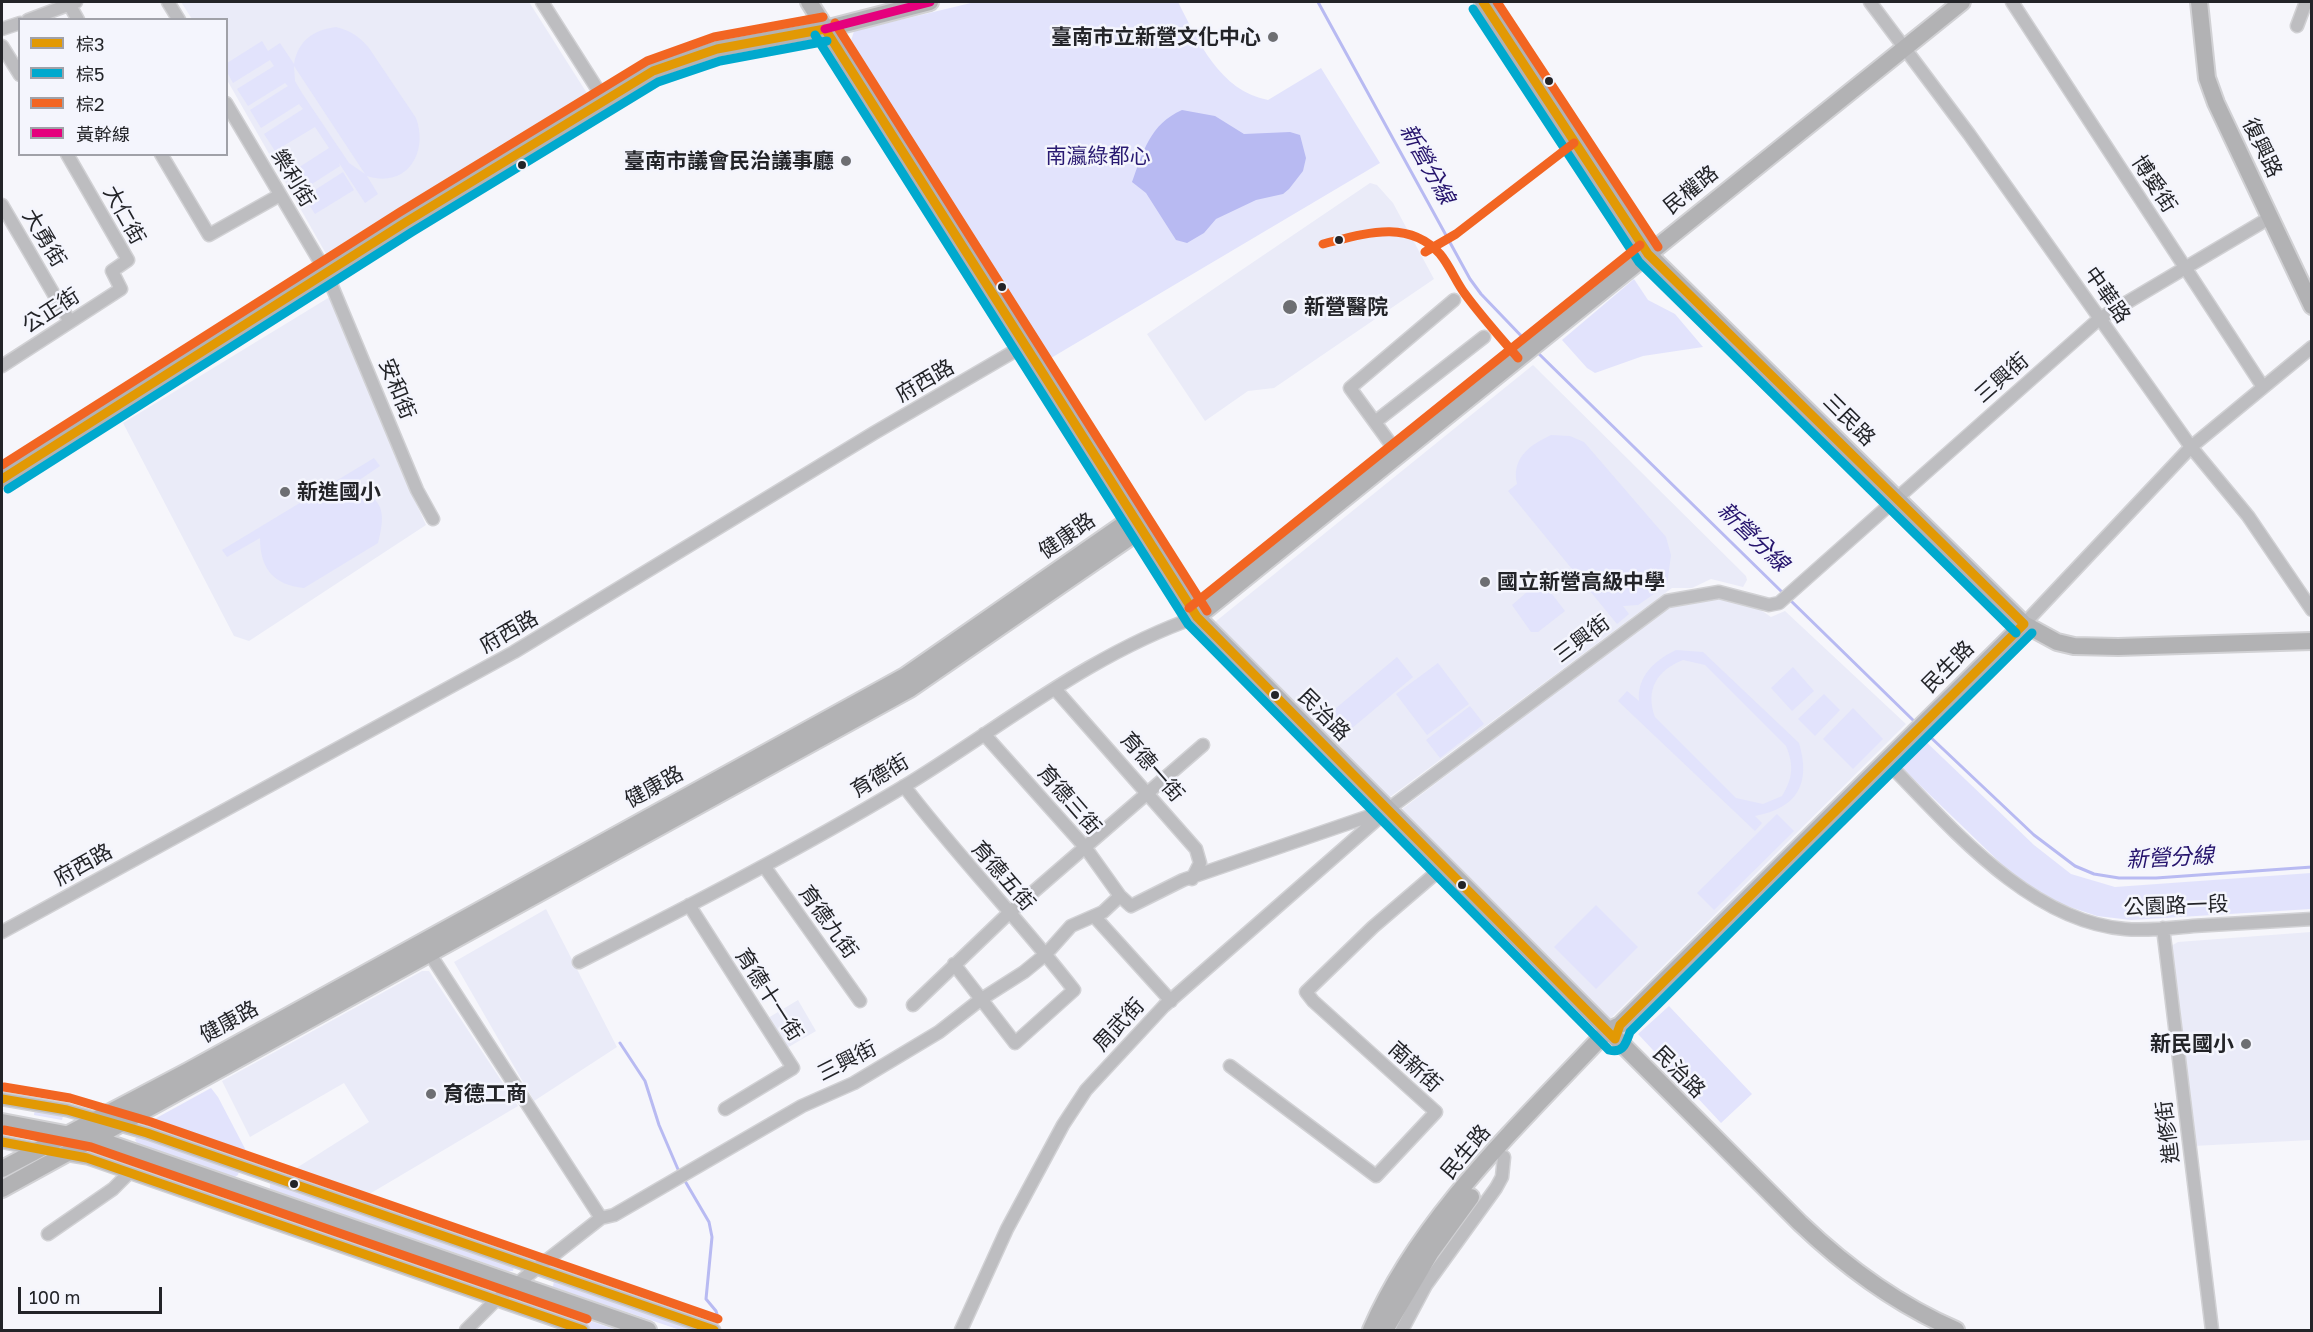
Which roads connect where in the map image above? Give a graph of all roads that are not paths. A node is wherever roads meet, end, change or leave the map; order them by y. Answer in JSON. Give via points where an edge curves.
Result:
{"nodes":[{"id":1,"x":71,"y":2,"type":"edge"},
{"id":2,"x":168,"y":2,"type":"edge"},
{"id":3,"x":542,"y":2,"type":"edge"},
{"id":4,"x":809,"y":2,"type":"edge"},
{"id":5,"x":930,"y":2,"type":"edge"},
{"id":6,"x":1483,"y":2,"type":"edge"},
{"id":7,"x":1870,"y":2,"type":"edge"},
{"id":8,"x":1962,"y":2,"type":"edge"},
{"id":9,"x":2012,"y":2,"type":"edge"},
{"id":10,"x":2199,"y":2,"type":"edge"},
{"id":11,"x":2306,"y":2,"type":"edge"},
{"id":12,"x":33,"y":18,"type":"edge"},
{"id":13,"x":77,"y":18,"type":"edge"},
{"id":14,"x":177,"y":18,"type":"edge"},
{"id":15,"x":18,"y":24,"type":"edge"},
{"id":16,"x":2297,"y":26,"type":"dead end"},
{"id":17,"x":2,"y":29,"type":"edge"},
{"id":18,"x":825,"y":29,"type":"junction"},
{"id":19,"x":2,"y":46,"type":"edge"},
{"id":20,"x":1904,"y":48,"type":"junction"},
{"id":21,"x":18,"y":72,"type":"edge"},
{"id":22,"x":605,"y":101,"type":"junction"},
{"id":23,"x":228,"y":107,"type":"edge"},
{"id":24,"x":68,"y":156,"type":"edge"},
{"id":25,"x":162,"y":156,"type":"edge"},
{"id":26,"x":280,"y":195,"type":"junction"},
{"id":27,"x":2,"y":205,"type":"edge"},
{"id":28,"x":2271,"y":217,"type":"junction"},
{"id":29,"x":1648,"y":254,"type":"junction"},
{"id":30,"x":2185,"y":268,"type":"junction"},
{"id":31,"x":326,"y":272,"type":"junction"},
{"id":32,"x":121,"y":289,"type":"joint"},
{"id":33,"x":1455,"y":300,"type":"dead end"},
{"id":34,"x":2312,"y":306,"type":"edge"},
{"id":35,"x":2099,"y":319,"type":"junction"},
{"id":36,"x":70,"y":322,"type":"junction"},
{"id":37,"x":1484,"y":337,"type":"dead end"},
{"id":38,"x":1025,"y":345,"type":"junction"},
{"id":39,"x":2312,"y":347,"type":"edge"},
{"id":40,"x":2,"y":366,"type":"edge"},
{"id":41,"x":2263,"y":387,"type":"junction"},
{"id":42,"x":1375,"y":422,"type":"junction"},
{"id":43,"x":2191,"y":447,"type":"junction"},
{"id":44,"x":1398,"y":454,"type":"junction"},
{"id":45,"x":2,"y":479,"type":"edge"},
{"id":46,"x":1896,"y":499,"type":"junction"},
{"id":47,"x":433,"y":519,"type":"dead end"},
{"id":48,"x":1138,"y":525,"type":"junction"},
{"id":49,"x":2312,"y":610,"type":"edge"},
{"id":50,"x":1197,"y":617,"type":"junction"},
{"id":51,"x":2024,"y":624,"type":"junction"},
{"id":52,"x":2312,"y":641,"type":"edge"},
{"id":53,"x":1055,"y":689,"type":"junction"},
{"id":54,"x":984,"y":734,"type":"junction"},
{"id":55,"x":1203,"y":744,"type":"dead end"},
{"id":56,"x":1886,"y":760,"type":"junction"},
{"id":57,"x":904,"y":786,"type":"junction"},
{"id":58,"x":1147,"y":791,"type":"junction"},
{"id":59,"x":1387,"y":810,"type":"junction"},
{"id":60,"x":1085,"y":847,"type":"junction"},
{"id":61,"x":764,"y":866,"type":"junction"},
{"id":62,"x":1443,"y":867,"type":"junction"},
{"id":63,"x":1192,"y":879,"type":"junction"},
{"id":64,"x":1120,"y":896,"type":"junction"},
{"id":65,"x":689,"y":905,"type":"junction"},
{"id":66,"x":1009,"y":913,"type":"junction"},
{"id":67,"x":1094,"y":916,"type":"junction"},
{"id":68,"x":2312,"y":919,"type":"edge"},
{"id":69,"x":2163,"y":928,"type":"junction"},
{"id":70,"x":2,"y":932,"type":"edge"},
{"id":71,"x":427,"y":949,"type":"junction"},
{"id":72,"x":1046,"y":954,"type":"junction"},
{"id":73,"x":579,"y":962,"type":"dead end"},
{"id":74,"x":954,"y":964,"type":"junction"},
{"id":75,"x":980,"y":1000,"type":"junction"},
{"id":76,"x":861,"y":1001,"type":"dead end"},
{"id":77,"x":1171,"y":1001,"type":"junction"},
{"id":78,"x":913,"y":1005,"type":"dead end"},
{"id":79,"x":1614,"y":1032,"type":"junction"},
{"id":80,"x":1230,"y":1066,"type":"dead end"},
{"id":81,"x":2,"y":1099,"type":"edge"},
{"id":82,"x":725,"y":1109,"type":"dead end"},
{"id":83,"x":96,"y":1119,"type":"junction"},
{"id":84,"x":2,"y":1122,"type":"edge"},
{"id":85,"x":118,"y":1125,"type":"junction"},
{"id":86,"x":69,"y":1133,"type":"junction"},
{"id":87,"x":92,"y":1138,"type":"junction"},
{"id":88,"x":2,"y":1142,"type":"edge"},
{"id":89,"x":38,"y":1149,"type":"junction"},
{"id":90,"x":62,"y":1154,"type":"junction"},
{"id":91,"x":1504,"y":1157,"type":"junction"},
{"id":92,"x":2,"y":1169,"type":"edge"},
{"id":93,"x":129,"y":1173,"type":"junction"},
{"id":94,"x":2,"y":1189,"type":"edge"},
{"id":95,"x":601,"y":1218,"type":"junction"},
{"id":96,"x":48,"y":1234,"type":"dead end"},
{"id":97,"x":537,"y":1268,"type":"junction"},
{"id":98,"x":517,"y":1285,"type":"junction"},
{"id":99,"x":495,"y":1301,"type":"junction"},
{"id":100,"x":1938,"y":1327,"type":"edge"},
{"id":101,"x":466,"y":1330,"type":"edge"},
{"id":102,"x":583,"y":1330,"type":"edge"},
{"id":103,"x":648,"y":1330,"type":"edge"},
{"id":104,"x":714,"y":1330,"type":"edge"},
{"id":105,"x":961,"y":1330,"type":"edge"},
{"id":106,"x":1371,"y":1330,"type":"edge"},
{"id":107,"x":1385,"y":1330,"type":"edge"},
{"id":108,"x":1402,"y":1330,"type":"edge"},
{"id":109,"x":1956,"y":1330,"type":"edge"},
{"id":110,"x":2212,"y":1330,"type":"edge"}],
"edges":[{"from":1,"to":12,"type":"street"},
{"from":1,"to":13,"type":"street"},
{"from":2,"to":14,"type":"street"},
{"from":3,"to":22,"type":"street"},
{"from":4,"to":18,"type":"street","name":"民治路"},
{"from":5,"to":18,"type":"street"},
{"from":6,"to":29,"type":"street","name":"三民路"},
{"from":7,"to":20,"type":"street","name":"中華路"},
{"from":8,"to":20,"type":"street","name":"民權路"},
{"from":9,"to":30,"type":"street","name":"博愛街"},
{"from":10,"to":28,"type":"street","name":"復興路","via":[[2207,78]]},
{"from":11,"to":16,"type":"street"},
{"from":15,"to":17,"type":"street"},
{"from":18,"to":22,"type":"street","via":[[717,49],[653,71]]},
{"from":18,"to":38,"type":"street","name":"民治路"},
{"from":19,"to":21,"type":"street"},
{"from":20,"to":29,"type":"street","name":"民權路"},
{"from":20,"to":35,"type":"street","name":"中華路"},
{"from":22,"to":31,"type":"street"},
{"from":23,"to":26,"type":"street","name":"樂利街"},
{"from":24,"to":32,"type":"street","name":"大仁街","via":[[128,260],[112,271]]},
{"from":25,"to":26,"type":"street","via":[[209,235]]},
{"from":26,"to":31,"type":"street","name":"樂利街"},
{"from":27,"to":36,"type":"street","name":"大勇街"},
{"from":28,"to":30,"type":"street","name":"三興街"},
{"from":28,"to":34,"type":"street","name":"復興路"},
{"from":29,"to":44,"type":"street","name":"民權路"},
{"from":29,"to":46,"type":"street","name":"三民路"},
{"from":30,"to":35,"type":"street","name":"三興街"},
{"from":30,"to":41,"type":"street","name":"博愛街"},
{"from":31,"to":45,"type":"street"},
{"from":31,"to":47,"type":"street","name":"安和街","via":[[417,490]]},
{"from":32,"to":36,"type":"street","name":"公正街"},
{"from":33,"to":42,"type":"street","via":[[1350,388]]},
{"from":35,"to":43,"type":"street","name":"中華路"},
{"from":35,"to":46,"type":"street","name":"三興街"},
{"from":36,"to":40,"type":"street","name":"公正街"},
{"from":37,"to":42,"type":"street"},
{"from":38,"to":48,"type":"street","name":"民治路"},
{"from":38,"to":70,"type":"street","name":"府西路","via":[[514,652]]},
{"from":39,"to":41,"type":"street","name":"民生路"},
{"from":41,"to":43,"type":"street","name":"民生路"},
{"from":42,"to":44,"type":"street"},
{"from":43,"to":49,"type":"street","name":"中華路","via":[[2248,516]]},
{"from":43,"to":51,"type":"street","name":"民生路"},
{"from":44,"to":50,"type":"street","name":"民權路"},
{"from":46,"to":51,"type":"street","name":"三民路"},
{"from":46,"to":59,"type":"street","name":"三興街","via":[[1779,603],[1719,591],[1676,598],[1658,606]]},
{"from":48,"to":50,"type":"street","name":"民治路"},
{"from":48,"to":71,"type":"street","name":"健康路","via":[[1121,526],[867,704]]},
{"from":50,"to":53,"type":"street","name":"育德街","via":[[1159,631]]},
{"from":50,"to":59,"type":"street","name":"民治路"},
{"from":51,"to":52,"type":"street","name":"三民路","via":[[2057,642],[2074,646]]},
{"from":51,"to":56,"type":"street","name":"民生路"},
{"from":53,"to":54,"type":"street","name":"育德街"},
{"from":53,"to":58,"type":"street","name":"育德一街"},
{"from":54,"to":57,"type":"street","name":"育德街"},
{"from":54,"to":60,"type":"street","name":"育德三街"},
{"from":55,"to":58,"type":"street"},
{"from":56,"to":69,"type":"street","name":"公園路一段","via":[[2003,874],[2031,896],[2093,923],[2125,929]]},
{"from":56,"to":79,"type":"street","name":"民生路"},
{"from":57,"to":61,"type":"street","name":"育德街"},
{"from":57,"to":66,"type":"street","name":"育德五街"},
{"from":58,"to":60,"type":"street"},
{"from":58,"to":63,"type":"street","name":"育德一街","via":[[1196,849],[1200,863]]},
{"from":59,"to":62,"type":"street","name":"民治路"},
{"from":59,"to":63,"type":"street","name":"三興街"},
{"from":59,"to":77,"type":"street","name":"周武街"},
{"from":60,"to":64,"type":"street","name":"育德三街"},
{"from":60,"to":66,"type":"street"},
{"from":61,"to":65,"type":"street","name":"育德街"},
{"from":61,"to":76,"type":"street","name":"育德九街"},
{"from":62,"to":79,"type":"street","name":"民治路"},
{"from":62,"to":80,"type":"street","name":"南新街","via":[[1372,927],[1306,992],[1436,1112],[1376,1176]]},
{"from":63,"to":64,"type":"street","name":"三興街","via":[[1131,906]]},
{"from":64,"to":67,"type":"street","name":"三興街"},
{"from":65,"to":73,"type":"street","name":"育德街"},
{"from":65,"to":82,"type":"street","name":"育德十一街","via":[[793,1068]]},
{"from":66,"to":72,"type":"street","name":"育德五街"},
{"from":66,"to":74,"type":"street"},
{"from":67,"to":72,"type":"street","name":"三興街","via":[[1071,926]]},
{"from":67,"to":77,"type":"street"},
{"from":68,"to":69,"type":"street","name":"公園路一段"},
{"from":69,"to":110,"type":"street","name":"進修街"},
{"from":71,"to":83,"type":"street","name":"健康路"},
{"from":71,"to":85,"type":"street","name":"健康路"},
{"from":71,"to":95,"type":"street"},
{"from":72,"to":75,"type":"street","name":"三興街"},
{"from":72,"to":75,"type":"street","name":"育德五街","via":[[1074,990],[1015,1043]]},
{"from":74,"to":75,"type":"street"},
{"from":74,"to":78,"type":"street"},
{"from":75,"to":95,"type":"street","name":"三興街","via":[[939,1032],[876,1071],[802,1106],[614,1215]]},
{"from":77,"to":105,"type":"street","name":"周武街","via":[[1086,1090],[1063,1125],[1007,1229]]},
{"from":79,"to":91,"type":"street","name":"民生路"},
{"from":79,"to":100,"type":"street","name":"民治路","via":[[1819,1242]]},
{"from":79,"to":106,"type":"street","name":"民生路","via":[[1501,1144],[1444,1213],[1391,1290]]},
{"from":81,"to":83,"type":"street"},
{"from":83,"to":85,"type":"street"},
{"from":83,"to":86,"type":"street","name":"健康路"},
{"from":84,"to":86,"type":"street"},
{"from":85,"to":87,"type":"street","name":"健康路"},
{"from":85,"to":97,"type":"street"},
{"from":86,"to":87,"type":"street"},
{"from":86,"to":89,"type":"street","name":"健康路"},
{"from":87,"to":90,"type":"street","name":"健康路"},
{"from":87,"to":98,"type":"street"},
{"from":88,"to":89,"type":"street"},
{"from":89,"to":90,"type":"street"},
{"from":89,"to":92,"type":"street","name":"健康路"},
{"from":90,"to":93,"type":"street"},
{"from":90,"to":94,"type":"street","name":"健康路"},
{"from":91,"to":107,"type":"street","name":"民生路","via":[[1431,1252]]},
{"from":91,"to":108,"type":"street","name":"民生路","via":[[1502,1177],[1496,1188],[1426,1285]]},
{"from":93,"to":96,"type":"street","via":[[113,1189]]},
{"from":93,"to":99,"type":"street"},
{"from":95,"to":97,"type":"street","name":"三興街"},
{"from":97,"to":98,"type":"street","name":"三興街"},
{"from":97,"to":104,"type":"street"},
{"from":98,"to":99,"type":"street","name":"三興街"},
{"from":98,"to":103,"type":"street"},
{"from":99,"to":101,"type":"street","name":"三興街"},
{"from":99,"to":102,"type":"street"},
{"from":100,"to":109,"type":"street","name":"民治路"}]}
